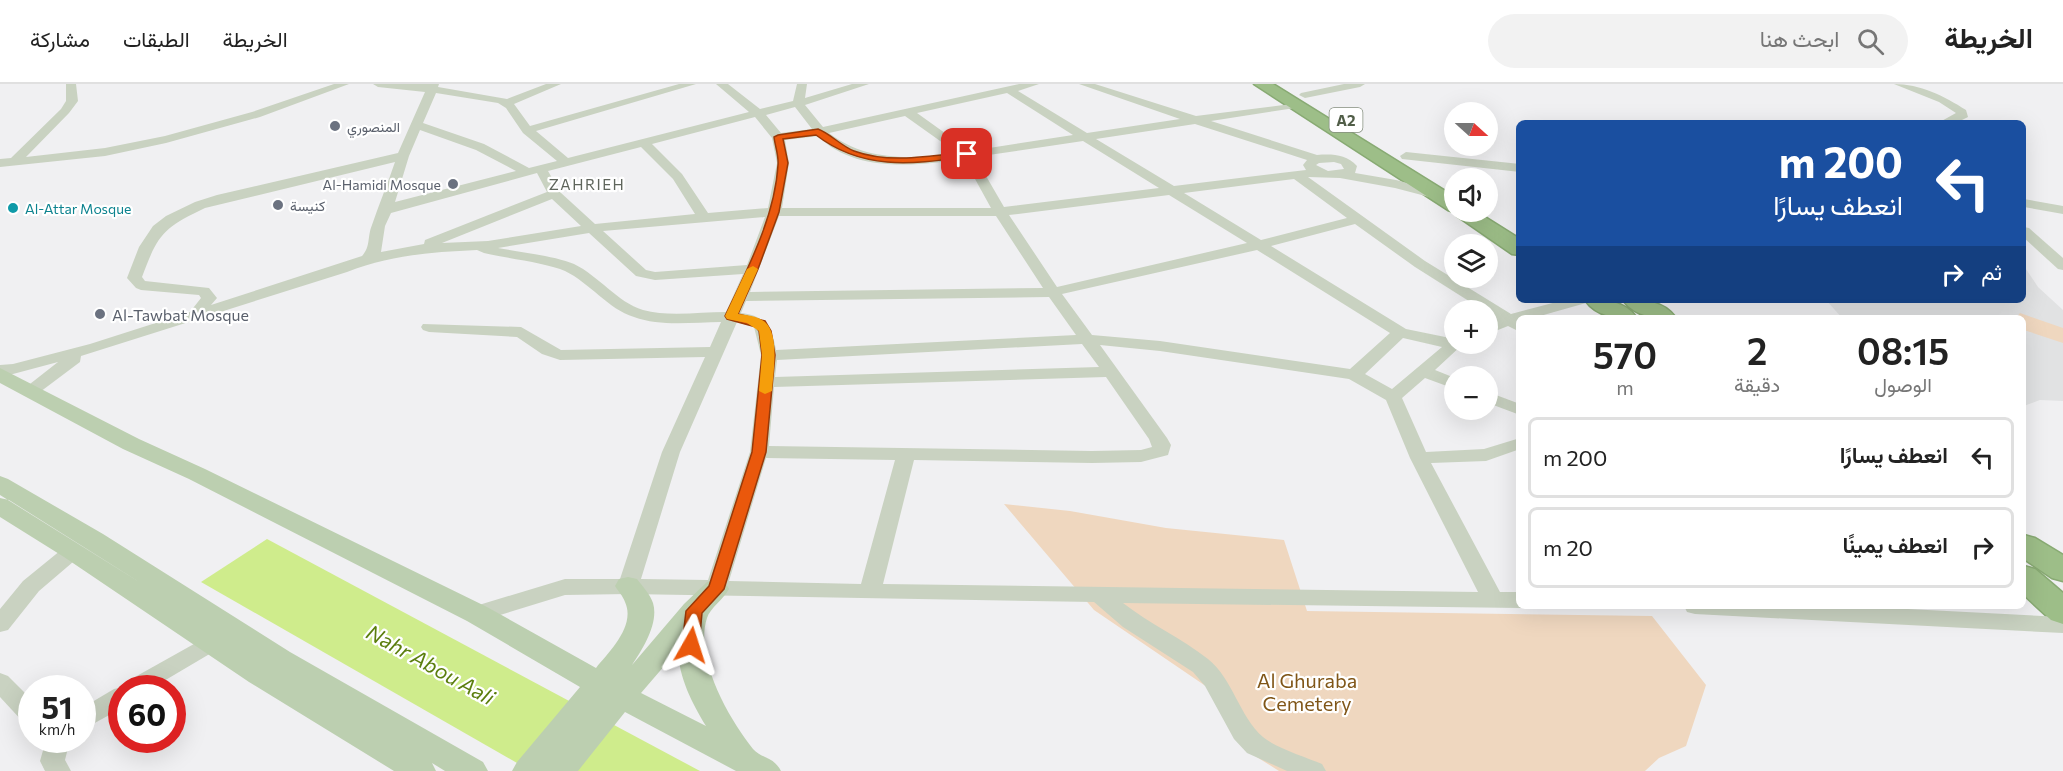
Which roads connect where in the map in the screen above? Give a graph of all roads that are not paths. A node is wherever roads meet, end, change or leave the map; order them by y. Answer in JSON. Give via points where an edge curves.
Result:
{"nodes":[{"id":1,"x":71,"y":84,"type":"edge"},
{"id":2,"x":344,"y":84,"type":"edge"},
{"id":3,"x":378,"y":84,"type":"edge"},
{"id":4,"x":556,"y":84,"type":"edge"},
{"id":5,"x":691,"y":84,"type":"edge"},
{"id":6,"x":721,"y":84,"type":"edge"},
{"id":7,"x":802,"y":84,"type":"edge"},
{"id":8,"x":864,"y":84,"type":"edge"},
{"id":9,"x":1034,"y":84,"type":"edge"},
{"id":10,"x":1084,"y":84,"type":"edge"},
{"id":11,"x":1262,"y":84,"type":"edge"},
{"id":12,"x":1286,"y":84,"type":"edge"},
{"id":13,"x":1360,"y":84,"type":"edge"},
{"id":14,"x":1899,"y":84,"type":"edge"},
{"id":15,"x":434,"y":87,"type":"edge"},
{"id":16,"x":1009,"y":90,"type":"junction"},
{"id":17,"x":1300,"y":100,"type":"junction"},
{"id":18,"x":507,"y":103,"type":"junction"},
{"id":19,"x":798,"y":103,"type":"junction"},
{"id":20,"x":907,"y":111,"type":"junction"},
{"id":21,"x":758,"y":113,"type":"junction"},
{"id":22,"x":1195,"y":120,"type":"junction"},
{"id":23,"x":1958,"y":120,"type":"edge"},
{"id":24,"x":418,"y":125,"type":"junction"},
{"id":25,"x":527,"y":130,"type":"junction"},
{"id":26,"x":818,"y":132,"type":"junction"},
{"id":27,"x":1083,"y":136,"type":"junction"},
{"id":28,"x":778,"y":137,"type":"junction"},
{"id":29,"x":644,"y":143,"type":"junction"},
{"id":30,"x":1369,"y":150,"type":"junction"},
{"id":31,"x":967,"y":154,"type":"junction"},
{"id":32,"x":403,"y":156,"type":"junction"},
{"id":33,"x":1406,"y":156,"type":"junction"},
{"id":34,"x":1340,"y":159,"type":"junction"},
{"id":35,"x":15,"y":161,"type":"junction"},
{"id":36,"x":566,"y":162,"type":"junction"},
{"id":37,"x":0,"y":163,"type":"edge"},
{"id":38,"x":1317,"y":166,"type":"junction"},
{"id":39,"x":1516,"y":168,"type":"edge"},
{"id":40,"x":535,"y":171,"type":"junction"},
{"id":41,"x":1342,"y":174,"type":"junction"},
{"id":42,"x":1298,"y":176,"type":"junction"},
{"id":43,"x":1176,"y":191,"type":"junction"},
{"id":44,"x":1444,"y":191,"type":"edge"},
{"id":45,"x":1444,"y":193,"type":"edge"},
{"id":46,"x":554,"y":194,"type":"junction"},
{"id":47,"x":1444,"y":195,"type":"edge"},
{"id":48,"x":2026,"y":203,"type":"edge"},
{"id":49,"x":386,"y":210,"type":"junction"},
{"id":50,"x":2063,"y":210,"type":"edge"},
{"id":51,"x":774,"y":212,"type":"junction"},
{"id":52,"x":1000,"y":212,"type":"junction"},
{"id":53,"x":1498,"y":214,"type":"edge"},
{"id":54,"x":703,"y":217,"type":"junction"},
{"id":55,"x":1358,"y":219,"type":"junction"},
{"id":56,"x":1479,"y":222,"type":"edge"},
{"id":57,"x":1516,"y":226,"type":"edge"},
{"id":58,"x":592,"y":228,"type":"junction"},
{"id":59,"x":2026,"y":233,"type":"edge"},
{"id":60,"x":1259,"y":245,"type":"junction"},
{"id":61,"x":474,"y":246,"type":"junction"},
{"id":62,"x":1516,"y":246,"type":"edge"},
{"id":63,"x":414,"y":249,"type":"junction"},
{"id":64,"x":367,"y":259,"type":"junction"},
{"id":65,"x":2063,"y":266,"type":"edge"},
{"id":66,"x":753,"y":269,"type":"junction"},
{"id":67,"x":1053,"y":292,"type":"junction"},
{"id":68,"x":740,"y":297,"type":"junction"},
{"id":69,"x":1572,"y":303,"type":"edge"},
{"id":70,"x":1602,"y":303,"type":"edge"},
{"id":71,"x":1640,"y":303,"type":"edge"},
{"id":72,"x":1537,"y":315,"type":"edge"},
{"id":73,"x":1620,"y":315,"type":"edge"},
{"id":74,"x":1659,"y":315,"type":"edge"},
{"id":75,"x":195,"y":316,"type":"junction"},
{"id":76,"x":731,"y":316,"type":"junction"},
{"id":77,"x":1514,"y":323,"type":"edge"},
{"id":78,"x":429,"y":327,"type":"dead end"},
{"id":79,"x":1498,"y":327,"type":"edge"},
{"id":80,"x":1400,"y":332,"type":"junction"},
{"id":81,"x":1086,"y":339,"type":"junction"},
{"id":82,"x":1444,"y":342,"type":"edge"},
{"id":83,"x":96,"y":347,"type":"junction"},
{"id":84,"x":714,"y":352,"type":"junction"},
{"id":85,"x":1444,"y":353,"type":"edge"},
{"id":86,"x":769,"y":355,"type":"junction"},
{"id":87,"x":1423,"y":371,"type":"junction"},
{"id":88,"x":0,"y":372,"type":"edge"},
{"id":89,"x":1110,"y":372,"type":"junction"},
{"id":90,"x":1354,"y":375,"type":"junction"},
{"id":91,"x":1444,"y":380,"type":"edge"},
{"id":92,"x":766,"y":382,"type":"junction"},
{"id":93,"x":30,"y":391,"type":"junction"},
{"id":94,"x":1393,"y":397,"type":"junction"},
{"id":95,"x":1498,"y":401,"type":"edge"},
{"id":96,"x":1516,"y":408,"type":"edge"},
{"id":97,"x":1516,"y":444,"type":"edge"},
{"id":98,"x":759,"y":452,"type":"junction"},
{"id":99,"x":906,"y":455,"type":"junction"},
{"id":100,"x":1419,"y":458,"type":"junction"},
{"id":101,"x":0,"y":484,"type":"edge"},
{"id":102,"x":0,"y":506,"type":"edge"},
{"id":103,"x":2026,"y":546,"type":"edge"},
{"id":104,"x":73,"y":551,"type":"junction"},
{"id":105,"x":2063,"y":570,"type":"edge"},
{"id":106,"x":2026,"y":580,"type":"edge"},
{"id":107,"x":628,"y":586,"type":"junction"},
{"id":108,"x":716,"y":589,"type":"junction"},
{"id":109,"x":870,"y":592,"type":"junction"},
{"id":110,"x":1096,"y":593,"type":"junction"},
{"id":111,"x":1493,"y":599,"type":"junction"},
{"id":112,"x":1516,"y":600,"type":"edge"},
{"id":113,"x":1822,"y":609,"type":"edge"},
{"id":114,"x":1864,"y":610,"type":"edge"},
{"id":115,"x":694,"y":611,"type":"junction"},
{"id":116,"x":2063,"y":612,"type":"edge"},
{"id":117,"x":477,"y":614,"type":"junction"},
{"id":118,"x":0,"y":624,"type":"edge"},
{"id":119,"x":2063,"y":625,"type":"edge"},
{"id":120,"x":210,"y":643,"type":"junction"},
{"id":121,"x":156,"y":675,"type":"edge"},
{"id":122,"x":0,"y":682,"type":"edge"},
{"id":123,"x":601,"y":699,"type":"junction"},
{"id":124,"x":18,"y":701,"type":"edge"},
{"id":125,"x":54,"y":753,"type":"edge"},
{"id":126,"x":755,"y":766,"type":"edge"},
{"id":127,"x":406,"y":768,"type":"edge"},
{"id":128,"x":53,"y":770,"type":"edge"},
{"id":129,"x":472,"y":771,"type":"edge"},
{"id":130,"x":528,"y":771,"type":"edge"},
{"id":131,"x":560,"y":771,"type":"edge"},
{"id":132,"x":1313,"y":771,"type":"edge"}],
"edges":[{"from":1,"to":35,"type":"street","via":[[72,101],[65,111]]},
{"from":2,"to":35,"type":"street","via":[[276,109],[180,136],[103,152]]},
{"from":3,"to":15,"type":"street"},
{"from":4,"to":18,"type":"street"},
{"from":5,"to":25,"type":"street"},
{"from":6,"to":21,"type":"street"},
{"from":7,"to":19,"type":"street"},
{"from":8,"to":19,"type":"street"},
{"from":9,"to":16,"type":"street"},
{"from":10,"to":22,"type":"street"},
{"from":11,"to":17,"type":"highway","number":"A2"},
{"from":12,"to":17,"type":"highway","number":"A2"},
{"from":13,"to":17,"type":"street"},
{"from":14,"to":23,"type":"street","via":[[1943,100],[1962,112]]},
{"from":15,"to":18,"type":"street"},
{"from":15,"to":24,"type":"street"},
{"from":16,"to":20,"type":"street"},
{"from":16,"to":27,"type":"street"},
{"from":17,"to":22,"type":"street"},
{"from":17,"to":30,"type":"highway","number":"A2"},
{"from":17,"to":33,"type":"highway","number":"A2"},
{"from":18,"to":25,"type":"street"},
{"from":19,"to":21,"type":"street"},
{"from":19,"to":26,"type":"street"},
{"from":20,"to":26,"type":"street"},
{"from":20,"to":31,"type":"street"},
{"from":21,"to":28,"type":"street"},
{"from":21,"to":29,"type":"street"},
{"from":22,"to":27,"type":"street"},
{"from":22,"to":38,"type":"street"},
{"from":24,"to":32,"type":"street"},
{"from":24,"to":40,"type":"street"},
{"from":25,"to":36,"type":"street"},
{"from":26,"to":28,"type":"street"},
{"from":26,"to":31,"type":"street","via":[[835,145],[869,159],[920,160]]},
{"from":27,"to":31,"type":"street"},
{"from":27,"to":43,"type":"street"},
{"from":28,"to":51,"type":"street","via":[[783,163]]},
{"from":29,"to":36,"type":"street"},
{"from":29,"to":54,"type":"street","via":[[672,168]]},
{"from":30,"to":34,"type":"street"},
{"from":30,"to":45,"type":"highway","number":"A2"},
{"from":31,"to":52,"type":"street"},
{"from":32,"to":49,"type":"street"},
{"from":32,"to":75,"type":"street","via":[[217,199],[171,219],[158,229],[146,247],[134,278],[141,285],[204,291],[209,298]]},
{"from":33,"to":39,"type":"street"},
{"from":33,"to":44,"type":"highway","number":"A2"},
{"from":34,"to":38,"type":"street"},
{"from":34,"to":41,"type":"street","via":[[1351,166],[1350,171]]},
{"from":35,"to":37,"type":"street"},
{"from":36,"to":40,"type":"street"},
{"from":38,"to":41,"type":"street"},
{"from":38,"to":42,"type":"street"},
{"from":40,"to":46,"type":"street"},
{"from":40,"to":49,"type":"street"},
{"from":41,"to":47,"type":"street"},
{"from":42,"to":43,"type":"street"},
{"from":42,"to":55,"type":"street"},
{"from":43,"to":52,"type":"street"},
{"from":43,"to":60,"type":"street"},
{"from":46,"to":58,"type":"street"},
{"from":46,"to":63,"type":"street"},
{"from":48,"to":50,"type":"street"},
{"from":49,"to":64,"type":"street","via":[[378,226],[375,250]]},
{"from":51,"to":52,"type":"street"},
{"from":51,"to":54,"type":"street"},
{"from":51,"to":66,"type":"street"},
{"from":52,"to":67,"type":"street"},
{"from":53,"to":57,"type":"highway"},
{"from":54,"to":58,"type":"street"},
{"from":55,"to":60,"type":"street"},
{"from":55,"to":77,"type":"street","via":[[1420,264]]},
{"from":56,"to":62,"type":"highway"},
{"from":58,"to":61,"type":"street"},
{"from":58,"to":66,"type":"street","via":[[636,270],[647,275]]},
{"from":59,"to":65,"type":"street"},
{"from":60,"to":67,"type":"street"},
{"from":60,"to":80,"type":"street"},
{"from":61,"to":63,"type":"street"},
{"from":61,"to":76,"type":"street","via":[[568,267],[639,314]]},
{"from":63,"to":64,"type":"street"},
{"from":64,"to":75,"type":"street"},
{"from":66,"to":68,"type":"street"},
{"from":67,"to":68,"type":"street"},
{"from":67,"to":81,"type":"street"},
{"from":68,"to":76,"type":"street"},
{"from":69,"to":72,"type":"street"},
{"from":70,"to":73,"type":"highway"},
{"from":71,"to":74,"type":"highway"},
{"from":75,"to":83,"type":"street"},
{"from":76,"to":84,"type":"street"},
{"from":76,"to":86,"type":"street","via":[[760,324]]},
{"from":77,"to":79,"type":"street"},
{"from":78,"to":84,"type":"street","via":[[521,332],[560,356]]},
{"from":80,"to":82,"type":"street"},
{"from":80,"to":90,"type":"street"},
{"from":81,"to":86,"type":"street"},
{"from":81,"to":89,"type":"street"},
{"from":81,"to":90,"type":"street"},
{"from":83,"to":88,"type":"street"},
{"from":83,"to":93,"type":"street","via":[[60,367]]},
{"from":84,"to":107,"type":"street","via":[[671,452]]},
{"from":85,"to":87,"type":"street"},
{"from":86,"to":92,"type":"street"},
{"from":87,"to":91,"type":"street"},
{"from":87,"to":94,"type":"street"},
{"from":88,"to":93,"type":"main road"},
{"from":89,"to":92,"type":"street"},
{"from":89,"to":99,"type":"street","via":[[1158,438],[1161,451],[1102,457]]},
{"from":90,"to":94,"type":"street"},
{"from":92,"to":98,"type":"street"},
{"from":93,"to":117,"type":"main road"},
{"from":94,"to":100,"type":"street"},
{"from":95,"to":96,"type":"street"},
{"from":97,"to":100,"type":"street","via":[[1486,455]]},
{"from":98,"to":99,"type":"street"},
{"from":98,"to":108,"type":"street"},
{"from":99,"to":109,"type":"street"},
{"from":100,"to":111,"type":"street"},
{"from":101,"to":129,"type":"main road","via":[[280,660]]},
{"from":102,"to":104,"type":"main road"},
{"from":103,"to":105,"type":"highway"},
{"from":104,"to":118,"type":"street","via":[[31,586]]},
{"from":104,"to":120,"type":"main road"},
{"from":106,"to":116,"type":"highway"},
{"from":107,"to":108,"type":"street"},
{"from":107,"to":117,"type":"street","via":[[565,588]]},
{"from":107,"to":123,"type":"main road","via":[[639,603],[637,628]]},
{"from":108,"to":109,"type":"street"},
{"from":108,"to":115,"type":"main road"},
{"from":109,"to":110,"type":"street"},
{"from":110,"to":111,"type":"street"},
{"from":110,"to":132,"type":"street","via":[[1131,621],[1201,666],[1256,746]]},
{"from":111,"to":112,"type":"street"},
{"from":113,"to":114,"type":"street"},
{"from":114,"to":119,"type":"street"},
{"from":115,"to":123,"type":"main road"},
{"from":115,"to":126,"type":"main road","via":[[691,645],[703,697]]},
{"from":117,"to":123,"type":"main road"},
{"from":120,"to":121,"type":"street"},
{"from":120,"to":127,"type":"main road"},
{"from":122,"to":124,"type":"street"},
{"from":123,"to":126,"type":"main road"},
{"from":123,"to":130,"type":"main road"},
{"from":123,"to":131,"type":"main road"},
{"from":125,"to":128,"type":"street"}]}
